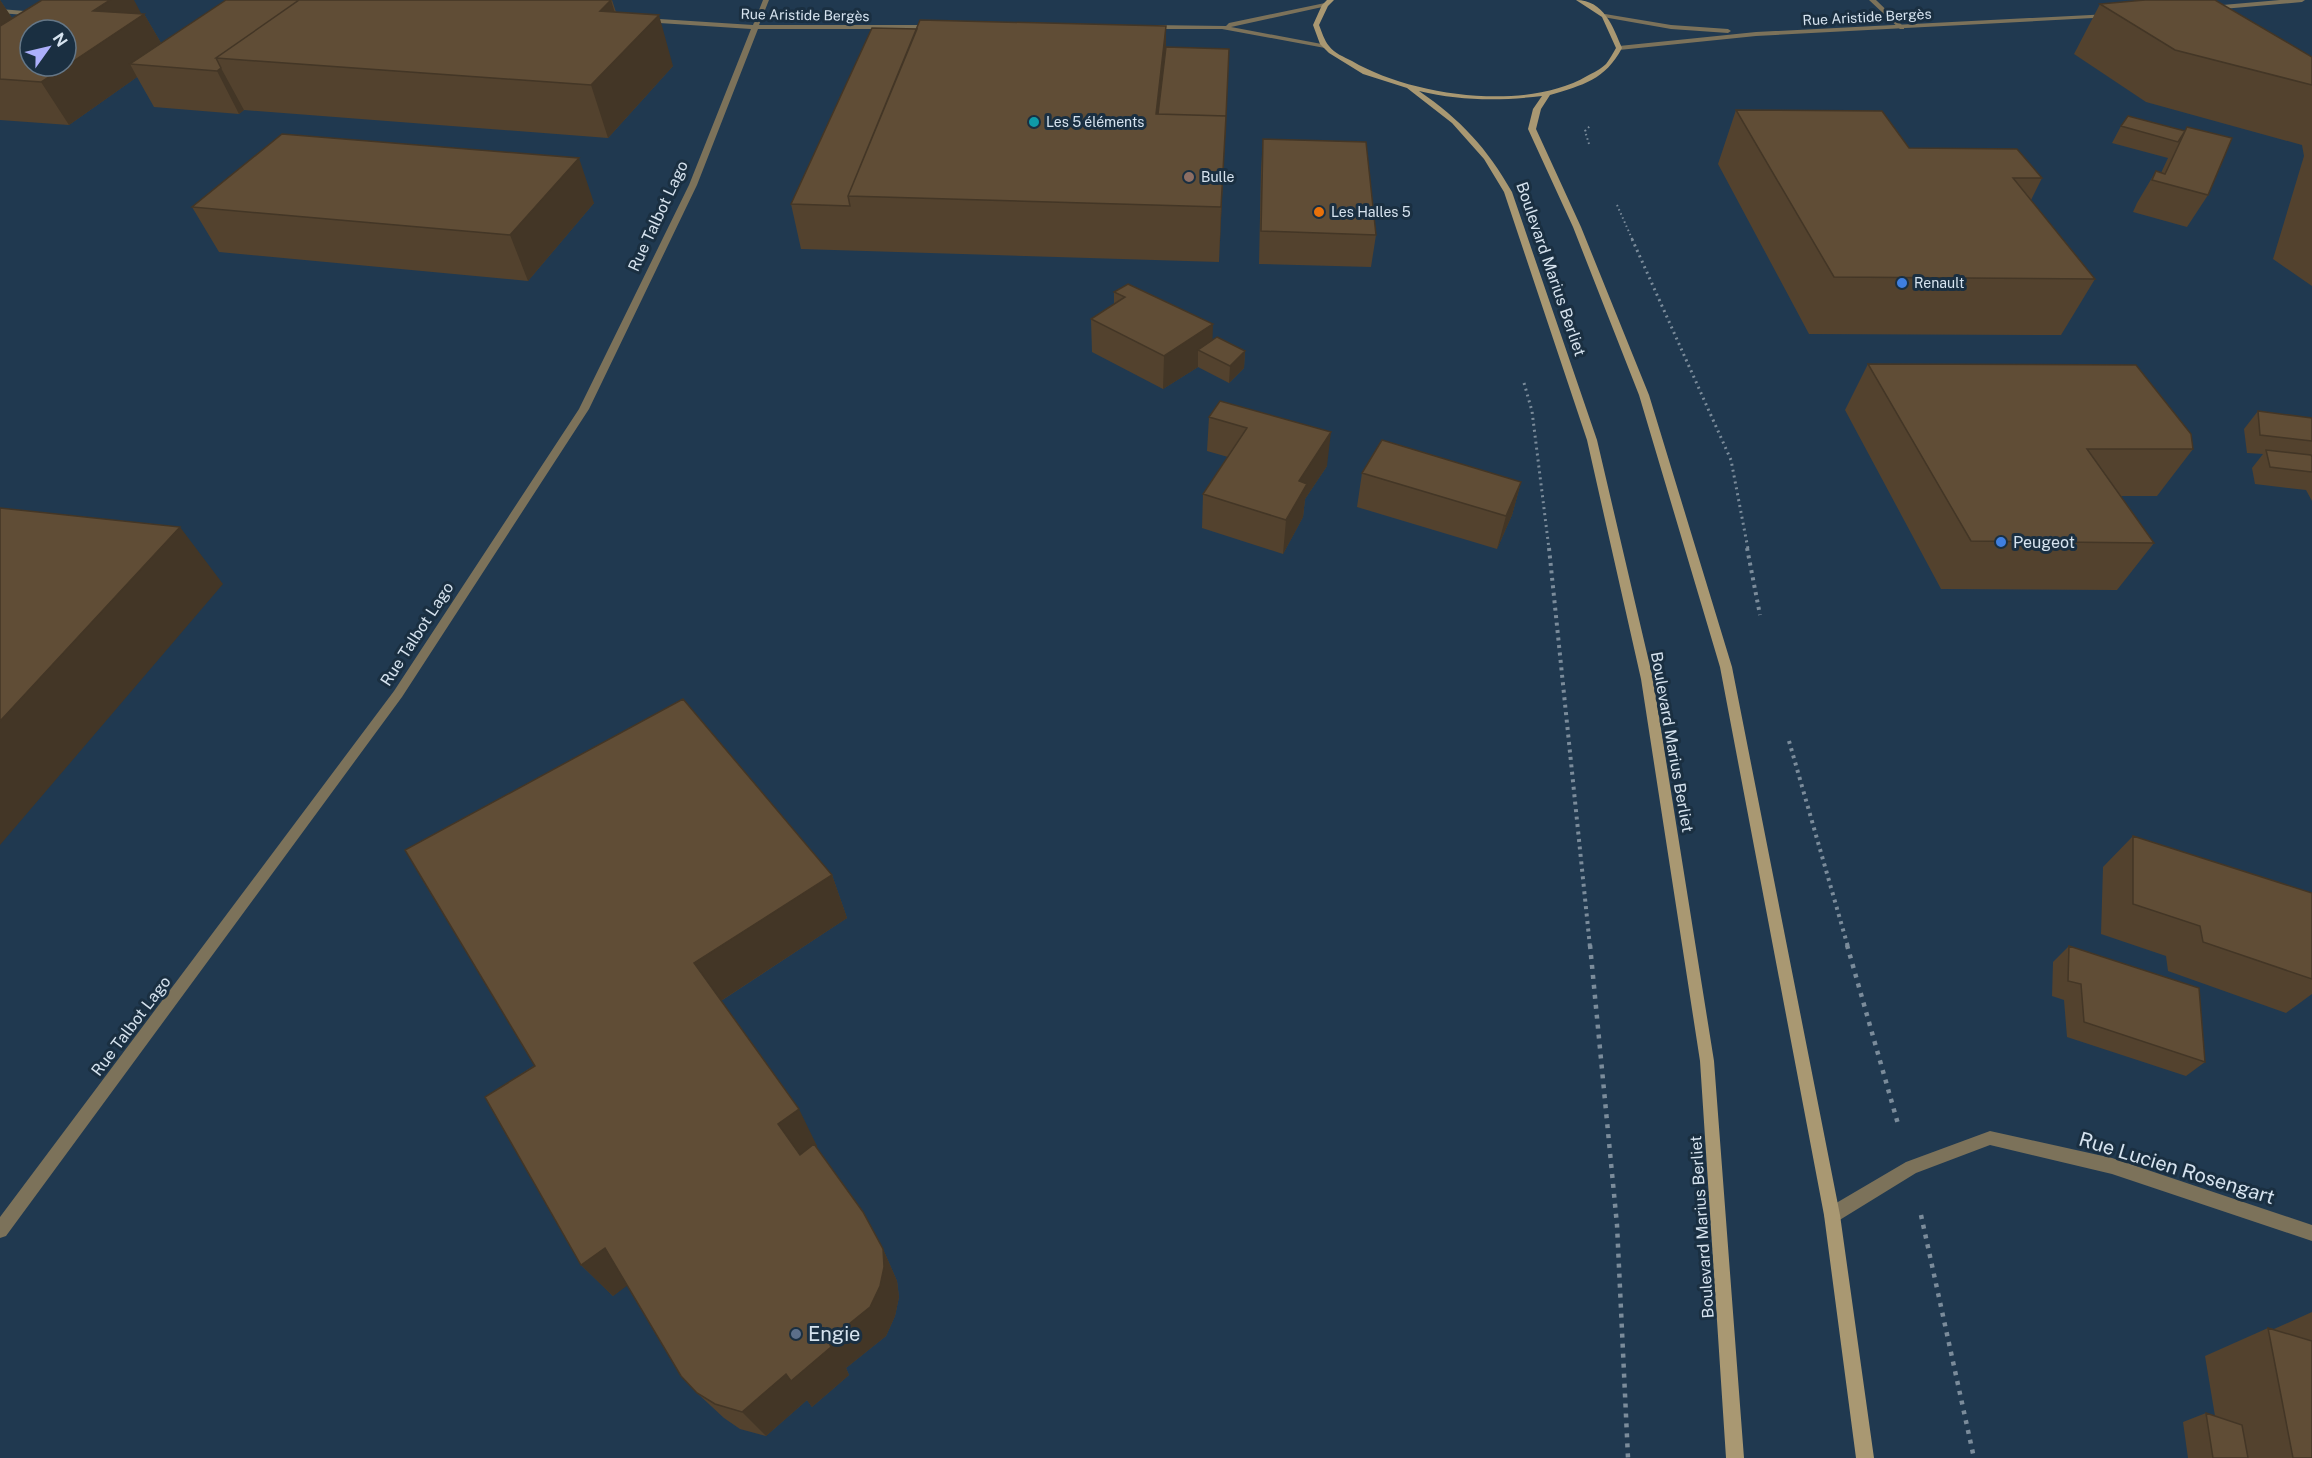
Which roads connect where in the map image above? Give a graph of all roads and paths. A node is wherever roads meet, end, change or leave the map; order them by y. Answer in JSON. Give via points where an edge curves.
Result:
{"nodes":[{"id":1,"x":766,"y":0,"type":"edge"},
{"id":2,"x":1579,"y":0,"type":"edge"},
{"id":3,"x":1872,"y":0,"type":"edge"},
{"id":4,"x":2302,"y":0,"type":"edge"},
{"id":5,"x":1328,"y":2,"type":"edge"},
{"id":6,"x":2197,"y":9,"type":"edge"},
{"id":7,"x":0,"y":11,"type":"edge"},
{"id":8,"x":42,"y":14,"type":"edge"},
{"id":9,"x":2116,"y":15,"type":"edge"},
{"id":10,"x":1605,"y":16,"type":"junction"},
{"id":11,"x":636,"y":20,"type":"edge"},
{"id":12,"x":755,"y":27,"type":"junction"},
{"id":13,"x":946,"y":27,"type":"edge"},
{"id":14,"x":1138,"y":27,"type":"edge"},
{"id":15,"x":1222,"y":27,"type":"junction"},
{"id":16,"x":1902,"y":28,"type":"junction"},
{"id":17,"x":1756,"y":34,"type":"junction"},
{"id":18,"x":1325,"y":46,"type":"junction"},
{"id":19,"x":1619,"y":48,"type":"junction"},
{"id":20,"x":1410,"y":88,"type":"junction"},
{"id":21,"x":1548,"y":92,"type":"junction"},
{"id":22,"x":1522,"y":378,"type":"dead end"},
{"id":23,"x":1832,"y":1215,"type":"junction"},
{"id":24,"x":0,"y":1230,"type":"edge"},
{"id":25,"x":2312,"y":1233,"type":"edge"},
{"id":26,"x":1628,"y":1458,"type":"edge"},
{"id":27,"x":1735,"y":1458,"type":"edge"},
{"id":28,"x":1865,"y":1458,"type":"edge"}],
"edges":[{"from":1,"to":12,"type":"street","name":"Rue Talbot Lago"},
{"from":2,"to":10,"type":"main road"},
{"from":3,"to":16,"type":"street"},
{"from":4,"to":6,"type":"street"},
{"from":5,"to":15,"type":"street"},
{"from":5,"to":18,"type":"main road","via":[[1316,25]]},
{"from":7,"to":8,"type":"street"},
{"from":9,"to":16,"type":"street","name":"Rue Aristide Bergès"},
{"from":10,"to":17,"type":"street","name":"Rue Aristide Bergès","via":[[1671,27]]},
{"from":10,"to":19,"type":"main road"},
{"from":11,"to":12,"type":"street","name":"Rue Aristide Bergès"},
{"from":12,"to":13,"type":"street","name":"Rue Aristide Bergès"},
{"from":12,"to":24,"type":"street","name":"Rue Talbot Lago","via":[[693,185],[584,409],[398,694]]},
{"from":14,"to":15,"type":"street"},
{"from":15,"to":18,"type":"street"},
{"from":16,"to":17,"type":"street","name":"Rue Aristide Bergès"},
{"from":17,"to":19,"type":"street","name":"Rue Aristide Bergès"},
{"from":18,"to":20,"type":"main road","via":[[1358,70]]},
{"from":19,"to":21,"type":"main road","via":[[1608,66],[1592,77]]},
{"from":20,"to":21,"type":"main road","via":[[1456,96],[1504,97]]},
{"from":20,"to":27,"type":"main road","name":"Boulevard Marius Berliet","via":[[1472,136],[1489,156],[1508,192],[1595,451],[1647,679],[1707,1061]]},
{"from":21,"to":23,"type":"main road","name":"Boulevard Marius Berliet","via":[[1537,109],[1532,129],[1577,227],[1644,395],[1726,667]]},
{"from":22,"to":26,"type":"path","via":[[1532,411],[1558,618],[1617,1225]]},
{"from":23,"to":25,"type":"street","name":"Rue Lucien Rosengart","via":[[1911,1167],[1990,1138],[2112,1166]]},
{"from":23,"to":28,"type":"main road","name":"Boulevard Marius Berliet"}]}
